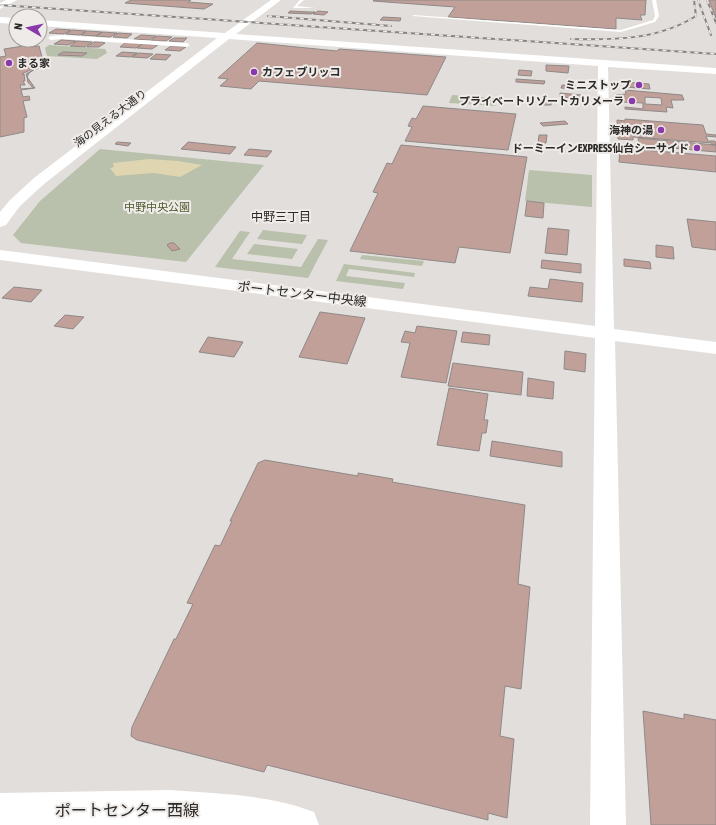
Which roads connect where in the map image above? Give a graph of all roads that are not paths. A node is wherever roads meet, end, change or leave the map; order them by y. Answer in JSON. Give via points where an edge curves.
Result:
{"nodes":[{"id":1,"x":13,"y":0,"type":"edge"},
{"id":2,"x":266,"y":0,"type":"edge"},
{"id":3,"x":277,"y":0,"type":"edge"},
{"id":4,"x":302,"y":0,"type":"edge"},
{"id":5,"x":654,"y":0,"type":"edge"},
{"id":6,"x":0,"y":6,"type":"edge"},
{"id":7,"x":314,"y":8,"type":"dead end"},
{"id":8,"x":414,"y":16,"type":"dead end"},
{"id":9,"x":48,"y":19,"type":"edge"},
{"id":10,"x":48,"y":23,"type":"edge"},
{"id":11,"x":137,"y":32,"type":"dead end"},
{"id":12,"x":225,"y":33,"type":"junction"},
{"id":13,"x":51,"y":38,"type":"dead end"},
{"id":14,"x":123,"y":41,"type":"junction"},
{"id":15,"x":168,"y":43,"type":"junction"},
{"id":16,"x":187,"y":45,"type":"dead end"},
{"id":17,"x":112,"y":48,"type":"dead end"},
{"id":18,"x":156,"y":52,"type":"dead end"},
{"id":19,"x":603,"y":63,"type":"junction"},
{"id":20,"x":716,"y":65,"type":"edge"},
{"id":21,"x":716,"y":71,"type":"edge"},
{"id":22,"x":0,"y":208,"type":"edge"},
{"id":23,"x":0,"y":222,"type":"edge"},
{"id":24,"x":0,"y":255,"type":"edge"},
{"id":25,"x":604,"y":333,"type":"junction"},
{"id":26,"x":716,"y":348,"type":"edge"},
{"id":27,"x":0,"y":811,"type":"edge"},
{"id":28,"x":301,"y":825,"type":"edge"},
{"id":29,"x":608,"y":825,"type":"edge"}],
"edges":[{"from":1,"to":6,"type":"street"},
{"from":2,"to":12,"type":"street"},
{"from":3,"to":12,"type":"street"},
{"from":4,"to":7,"type":"lane","via":[[294,7]]},
{"from":5,"to":8,"type":"lane","via":[[657,16],[654,21],[621,31]]},
{"from":9,"to":12,"type":"street"},
{"from":10,"to":12,"type":"street"},
{"from":11,"to":14,"type":"street"},
{"from":12,"to":19,"type":"street"},
{"from":12,"to":20,"type":"street"},
{"from":12,"to":22,"type":"street","name":"海の見える大通り","via":[[30,179]]},
{"from":12,"to":23,"type":"street","via":[[39,181],[15,203]]},
{"from":13,"to":14,"type":"street"},
{"from":14,"to":15,"type":"street"},
{"from":14,"to":17,"type":"street"},
{"from":15,"to":16,"type":"street"},
{"from":15,"to":18,"type":"street"},
{"from":19,"to":21,"type":"street"},
{"from":19,"to":25,"type":"street"},
{"from":24,"to":25,"type":"street","name":"ポートセンター中央線"},
{"from":25,"to":26,"type":"street","name":"ポートセンター中央線"},
{"from":25,"to":29,"type":"street"},
{"from":27,"to":28,"type":"street","name":"ポートセンター西線","via":[[170,807],[248,814]]}]}
